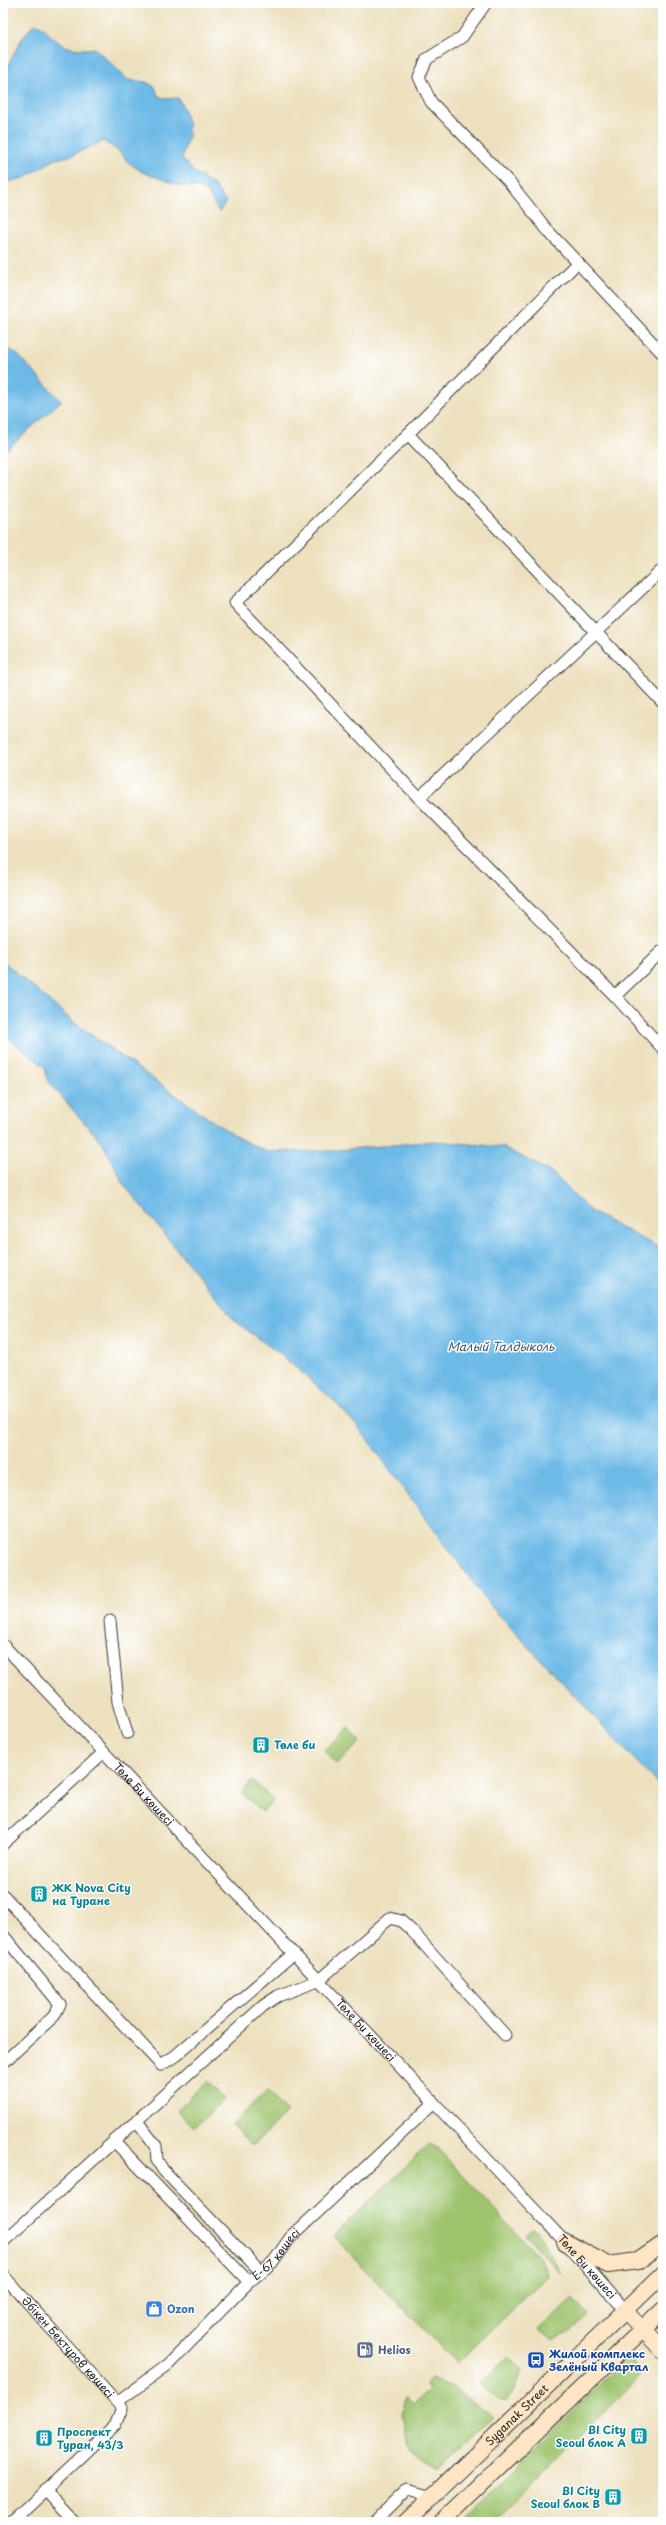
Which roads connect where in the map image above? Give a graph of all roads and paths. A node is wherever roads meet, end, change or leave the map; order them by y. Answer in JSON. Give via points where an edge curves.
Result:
{"nodes":[{"id":1,"x":486,"y":3,"type":"edge"},
{"id":2,"x":578,"y":262,"type":"junction"},
{"id":3,"x":663,"y":354,"type":"edge"},
{"id":4,"x":408,"y":434,"type":"junction"},
{"id":5,"x":663,"y":569,"type":"edge"},
{"id":6,"x":595,"y":634,"type":"junction"},
{"id":7,"x":663,"y":703,"type":"edge"},
{"id":8,"x":419,"y":798,"type":"junction"},
{"id":9,"x":663,"y":950,"type":"edge"},
{"id":10,"x":615,"y":996,"type":"junction"},
{"id":11,"x":663,"y":1049,"type":"edge"},
{"id":12,"x":110,"y":1621,"type":"dead end"},
{"id":13,"x":3,"y":1644,"type":"edge"},
{"id":14,"x":127,"y":1733,"type":"dead end"},
{"id":15,"x":103,"y":1753,"type":"junction"},
{"id":16,"x":3,"y":1844,"type":"edge"},
{"id":17,"x":3,"y":1895,"type":"edge"},
{"id":18,"x":3,"y":1935,"type":"edge"},
{"id":19,"x":293,"y":1954,"type":"junction"},
{"id":20,"x":318,"y":1981,"type":"junction"},
{"id":21,"x":505,"y":2035,"type":"dead end"},
{"id":22,"x":3,"y":2063,"type":"edge"},
{"id":23,"x":434,"y":2103,"type":"junction"},
{"id":24,"x":136,"y":2121,"type":"junction"},
{"id":25,"x":114,"y":2141,"type":"junction"},
{"id":26,"x":3,"y":2242,"type":"edge"},
{"id":27,"x":565,"y":2242,"type":"junction"},
{"id":28,"x":663,"y":2244,"type":"edge"},
{"id":29,"x":261,"y":2272,"type":"junction"},
{"id":30,"x":663,"y":2274,"type":"edge"},
{"id":31,"x":3,"y":2275,"type":"edge"},
{"id":32,"x":249,"y":2282,"type":"junction"},
{"id":33,"x":625,"y":2310,"type":"junction"},
{"id":34,"x":663,"y":2310,"type":"edge"},
{"id":35,"x":643,"y":2329,"type":"junction"},
{"id":36,"x":663,"y":2351,"type":"edge"},
{"id":37,"x":117,"y":2402,"type":"junction"},
{"id":38,"x":45,"y":2490,"type":"junction"},
{"id":39,"x":433,"y":2496,"type":"junction"},
{"id":40,"x":12,"y":2522,"type":"edge"},
{"id":41,"x":74,"y":2522,"type":"edge"},
{"id":42,"x":374,"y":2522,"type":"edge"},
{"id":43,"x":406,"y":2522,"type":"edge"},
{"id":44,"x":442,"y":2522,"type":"edge"}],
"edges":[{"from":1,"to":2,"type":"street","via":[[462,37],[427,59],[419,77],[431,102],[509,182],[549,232]]},
{"from":2,"to":3,"type":"street"},
{"from":2,"to":4,"type":"street"},
{"from":4,"to":6,"type":"street"},
{"from":4,"to":8,"type":"street","via":[[235,603]]},
{"from":5,"to":6,"type":"street"},
{"from":6,"to":7,"type":"street"},
{"from":6,"to":8,"type":"street"},
{"from":8,"to":10,"type":"street"},
{"from":9,"to":10,"type":"street"},
{"from":10,"to":11,"type":"street"},
{"from":12,"to":14,"type":"street","via":[[118,1702]]},
{"from":13,"to":15,"type":"street","name":"Төле Би көшесі"},
{"from":15,"to":16,"type":"street"},
{"from":15,"to":19,"type":"street","name":"Төле Би көшесі"},
{"from":17,"to":19,"type":"street","via":[[161,2065],[175,2056]]},
{"from":18,"to":22,"type":"street","via":[[60,2004],[54,2016]]},
{"from":19,"to":20,"type":"street","name":"Төле Би көшесі"},
{"from":20,"to":21,"type":"street","via":[[390,1918],[396,1919],[412,1931]]},
{"from":20,"to":23,"type":"street","name":"Төле Би көшесі"},
{"from":20,"to":24,"type":"street","via":[[278,1996],[263,2006]]},
{"from":23,"to":27,"type":"street","name":"Төле Би көшесі"},
{"from":23,"to":29,"type":"street","name":"Е-67 көшесі","via":[[332,2196],[290,2238],[274,2261]]},
{"from":24,"to":25,"type":"street"},
{"from":24,"to":29,"type":"street","via":[[156,2146],[157,2160],[163,2170]]},
{"from":25,"to":26,"type":"street"},
{"from":25,"to":32,"type":"street"},
{"from":27,"to":28,"type":"main road","via":[[608,2265],[638,2261]]},
{"from":27,"to":33,"type":"street","name":"Төле Би көшесі"},
{"from":29,"to":32,"type":"street","name":"Е-67 көшесі"},
{"from":30,"to":33,"type":"main road","name":"Syganak Street"},
{"from":31,"to":37,"type":"street","name":"Әбікен Бектұров көшесі"},
{"from":32,"to":37,"type":"street","name":"Е-67 көшесі","via":[[169,2364]]},
{"from":33,"to":35,"type":"main road"},
{"from":33,"to":39,"type":"main road","name":"Syganak Street"},
{"from":34,"to":35,"type":"main road"},
{"from":35,"to":36,"type":"main road"},
{"from":35,"to":44,"type":"main road"},
{"from":37,"to":38,"type":"street","via":[[122,2408],[115,2425]]},
{"from":38,"to":40,"type":"street"},
{"from":38,"to":41,"type":"street"},
{"from":39,"to":42,"type":"street","via":[[408,2489]]},
{"from":39,"to":43,"type":"main road","name":"Syganak Street"}]}
